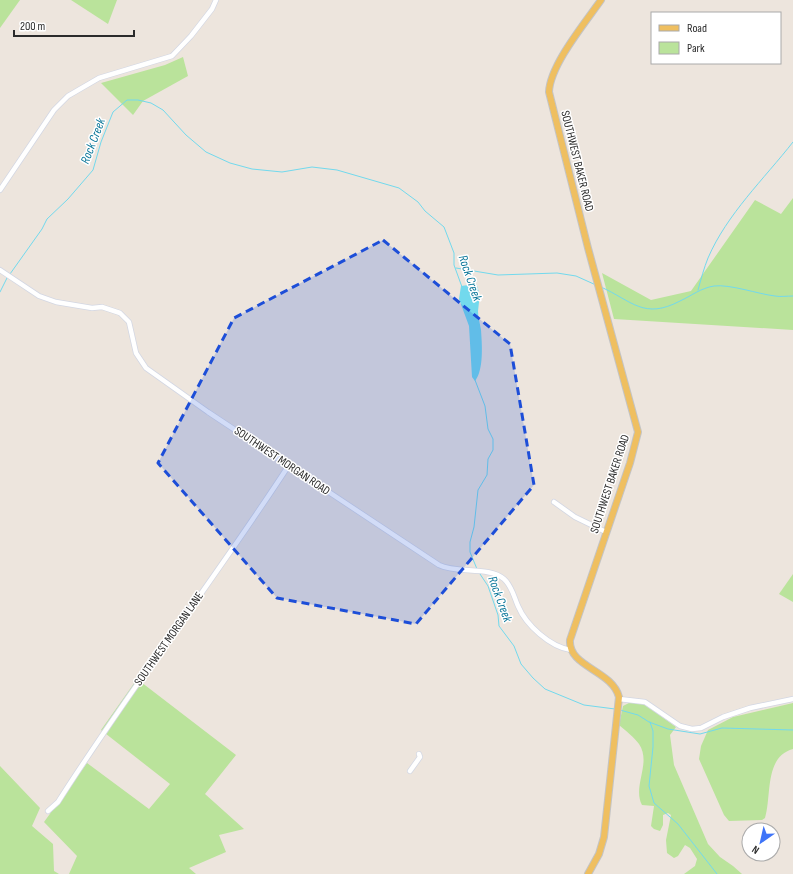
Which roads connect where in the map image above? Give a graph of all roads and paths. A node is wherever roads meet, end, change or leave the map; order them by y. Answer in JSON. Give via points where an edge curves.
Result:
{"nodes":[{"id":1,"x":216,"y":0,"type":"edge"},
{"id":2,"x":601,"y":0,"type":"edge"},
{"id":3,"x":0,"y":190,"type":"edge"},
{"id":4,"x":0,"y":270,"type":"edge"},
{"id":5,"x":289,"y":465,"type":"junction"},
{"id":6,"x":554,"y":502,"type":"dead end"},
{"id":7,"x":606,"y":532,"type":"junction"},
{"id":8,"x":571,"y":650,"type":"junction"},
{"id":9,"x":619,"y":699,"type":"junction"},
{"id":10,"x":793,"y":699,"type":"edge"},
{"id":11,"x":419,"y":754,"type":"dead end"},
{"id":12,"x":410,"y":771,"type":"dead end"},
{"id":13,"x":48,"y":811,"type":"dead end"},
{"id":14,"x":588,"y":874,"type":"edge"}],
"edges":[{"from":1,"to":3,"type":"street","via":[[192,36],[172,56],[99,78],[68,96],[50,116]]},
{"from":2,"to":7,"type":"main road","name":"SOUTHWEST BAKER ROAD","via":[[555,68],[549,92],[588,248],[638,429],[636,445]]},
{"from":4,"to":5,"type":"street","name":"SOUTHWEST MORGAN ROAD","via":[[39,296],[56,302],[92,308],[102,307],[120,312],[129,322],[136,353],[146,368]]},
{"from":5,"to":8,"type":"street","name":"SOUTHWEST MORGAN ROAD","via":[[439,565],[492,573],[504,579],[528,623],[558,646]]},
{"from":5,"to":13,"type":"street","name":"SOUTHWEST MORGAN LANE","via":[[151,667],[111,721],[58,802]]},
{"from":6,"to":7,"type":"street","via":[[574,517]]},
{"from":7,"to":8,"type":"main road","name":"SOUTHWEST BAKER ROAD","via":[[572,634]]},
{"from":8,"to":9,"type":"main road","via":[[579,660],[609,681],[618,692]]},
{"from":9,"to":10,"type":"street","via":[[645,702],[680,726],[692,729],[701,728],[750,708]]},
{"from":9,"to":14,"type":"main road","via":[[604,837],[599,854]]},
{"from":11,"to":12,"type":"street","via":[[420,757]]}]}
